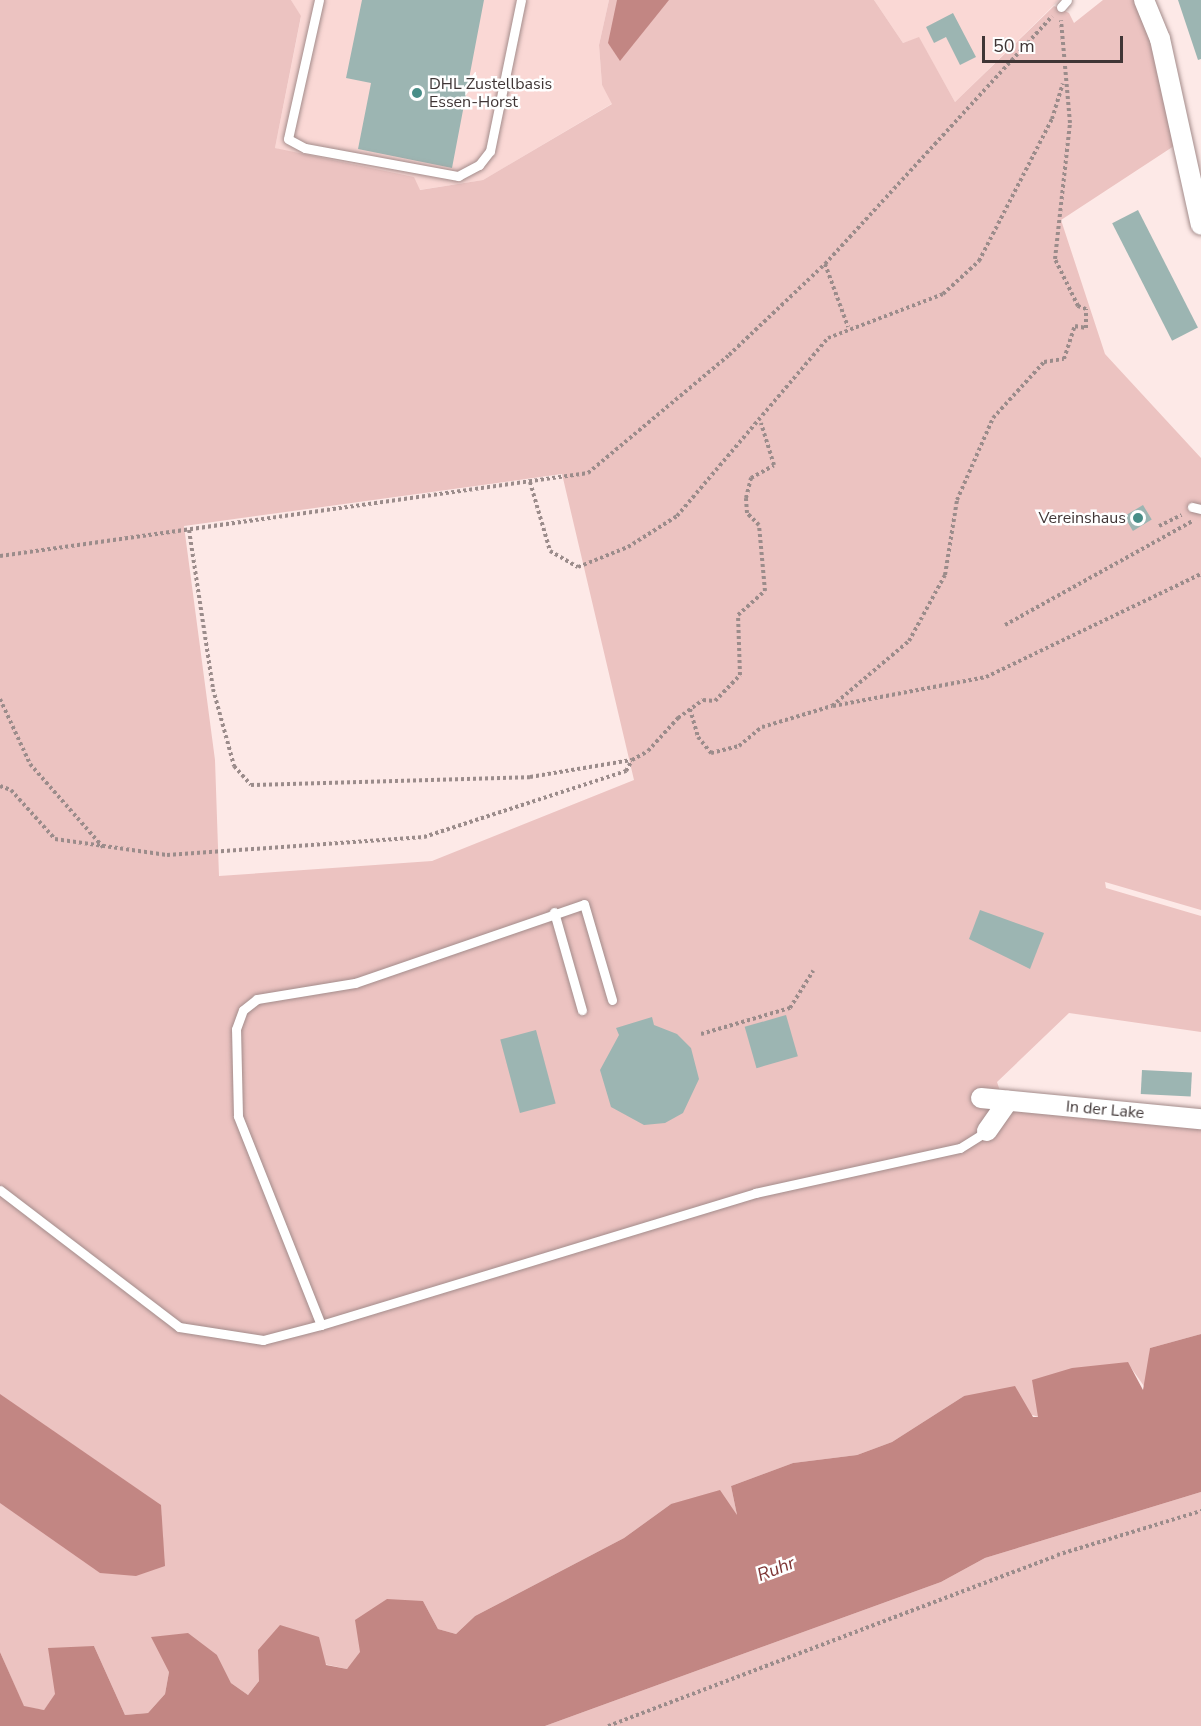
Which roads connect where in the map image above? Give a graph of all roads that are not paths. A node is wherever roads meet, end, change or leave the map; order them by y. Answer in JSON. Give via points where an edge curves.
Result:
{"nodes":[{"id":1,"x":319,"y":0,"type":"edge"},
{"id":2,"x":521,"y":0,"type":"edge"},
{"id":3,"x":1144,"y":0,"type":"edge"},
{"id":4,"x":1201,"y":225,"type":"edge"},
{"id":5,"x":554,"y":912,"type":"junction"},
{"id":6,"x":612,"y":1000,"type":"dead end"},
{"id":7,"x":582,"y":1010,"type":"dead end"},
{"id":8,"x":981,"y":1098,"type":"dead end"},
{"id":9,"x":1008,"y":1101,"type":"junction"},
{"id":10,"x":1201,"y":1119,"type":"edge"},
{"id":11,"x":987,"y":1131,"type":"joint"},
{"id":12,"x":0,"y":1190,"type":"edge"},
{"id":13,"x":321,"y":1325,"type":"junction"}],
"edges":[{"from":1,"to":2,"type":"lane","via":[[288,139],[305,148],[458,176],[479,165],[490,152]]},
{"from":3,"to":4,"type":"street","via":[[1160,39]]},
{"from":5,"to":6,"type":"lane","via":[[584,904]]},
{"from":5,"to":7,"type":"lane"},
{"from":5,"to":13,"type":"lane","via":[[355,983],[257,999],[243,1010],[236,1029],[238,1116]]},
{"from":8,"to":9,"type":"street","name":"In der Lake"},
{"from":9,"to":10,"type":"street","name":"In der Lake"},
{"from":9,"to":11,"type":"street"},
{"from":11,"to":13,"type":"lane","via":[[960,1148],[754,1193]]},
{"from":12,"to":13,"type":"lane","via":[[179,1327],[263,1340]]}]}
